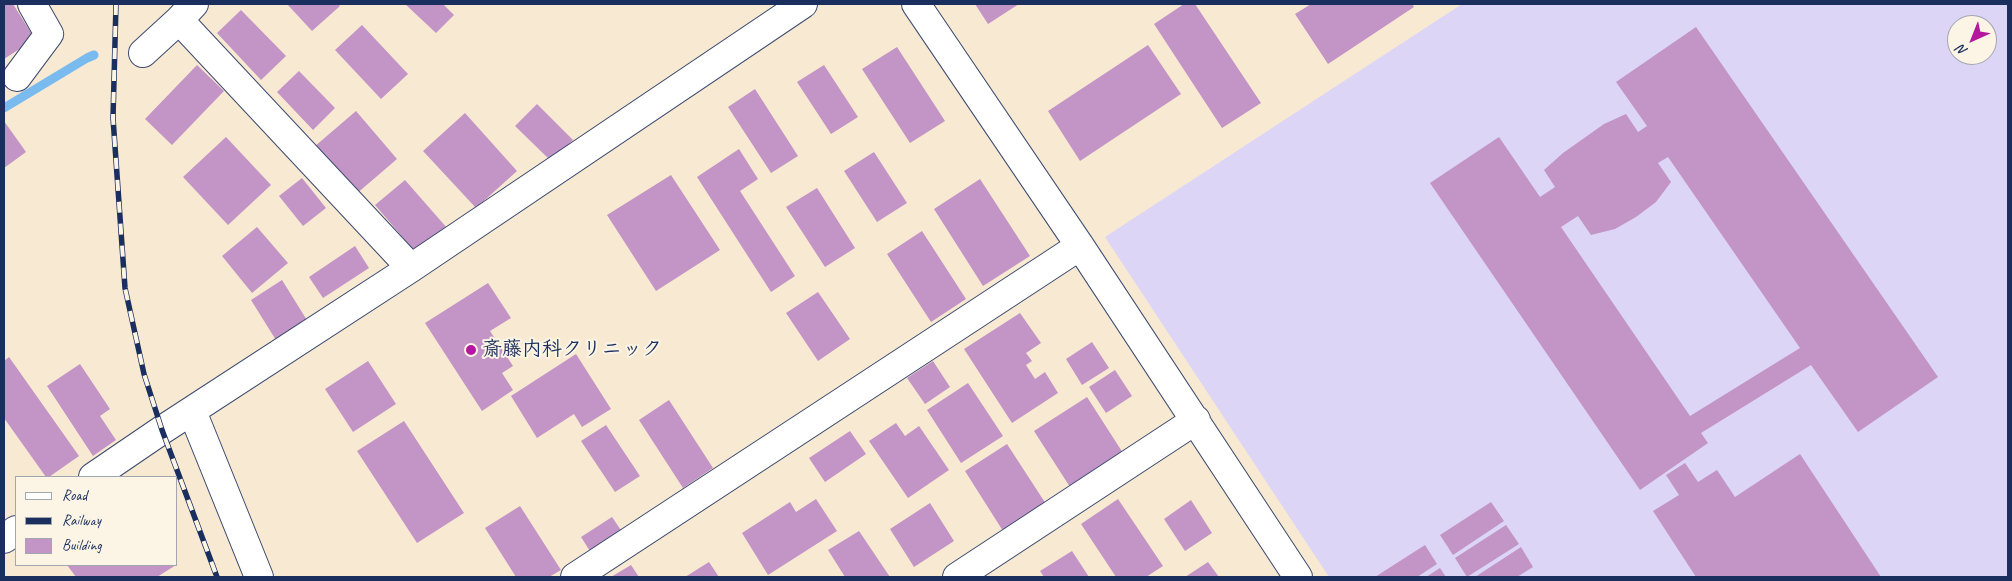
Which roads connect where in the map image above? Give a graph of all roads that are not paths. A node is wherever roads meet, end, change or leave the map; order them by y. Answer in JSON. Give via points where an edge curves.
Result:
{"nodes":[{"id":1,"x":32,"y":4,"type":"edge"},
{"id":2,"x":803,"y":4,"type":"edge"},
{"id":3,"x":916,"y":4,"type":"edge"},
{"id":4,"x":187,"y":12,"type":"edge"},
{"id":5,"x":143,"y":53,"type":"dead end"},
{"id":6,"x":17,"y":77,"type":"dead end"},
{"id":7,"x":1080,"y":246,"type":"junction"},
{"id":8,"x":411,"y":268,"type":"junction"},
{"id":9,"x":192,"y":411,"type":"junction"},
{"id":10,"x":1196,"y":420,"type":"junction"},
{"id":11,"x":94,"y":476,"type":"edge"},
{"id":12,"x":15,"y":531,"type":"edge"},
{"id":13,"x":4,"y":539,"type":"edge"},
{"id":14,"x":259,"y":577,"type":"edge"},
{"id":15,"x":576,"y":577,"type":"edge"},
{"id":16,"x":957,"y":577,"type":"edge"},
{"id":17,"x":1298,"y":577,"type":"edge"}],
"edges":[{"from":1,"to":6,"type":"street","via":[[49,34]]},
{"from":2,"to":8,"type":"street"},
{"from":3,"to":7,"type":"street"},
{"from":4,"to":5,"type":"street"},
{"from":4,"to":8,"type":"street"},
{"from":7,"to":10,"type":"street"},
{"from":7,"to":15,"type":"street"},
{"from":8,"to":9,"type":"street"},
{"from":9,"to":11,"type":"street"},
{"from":9,"to":14,"type":"street"},
{"from":10,"to":16,"type":"street"},
{"from":10,"to":17,"type":"street"},
{"from":12,"to":13,"type":"street"}]}
